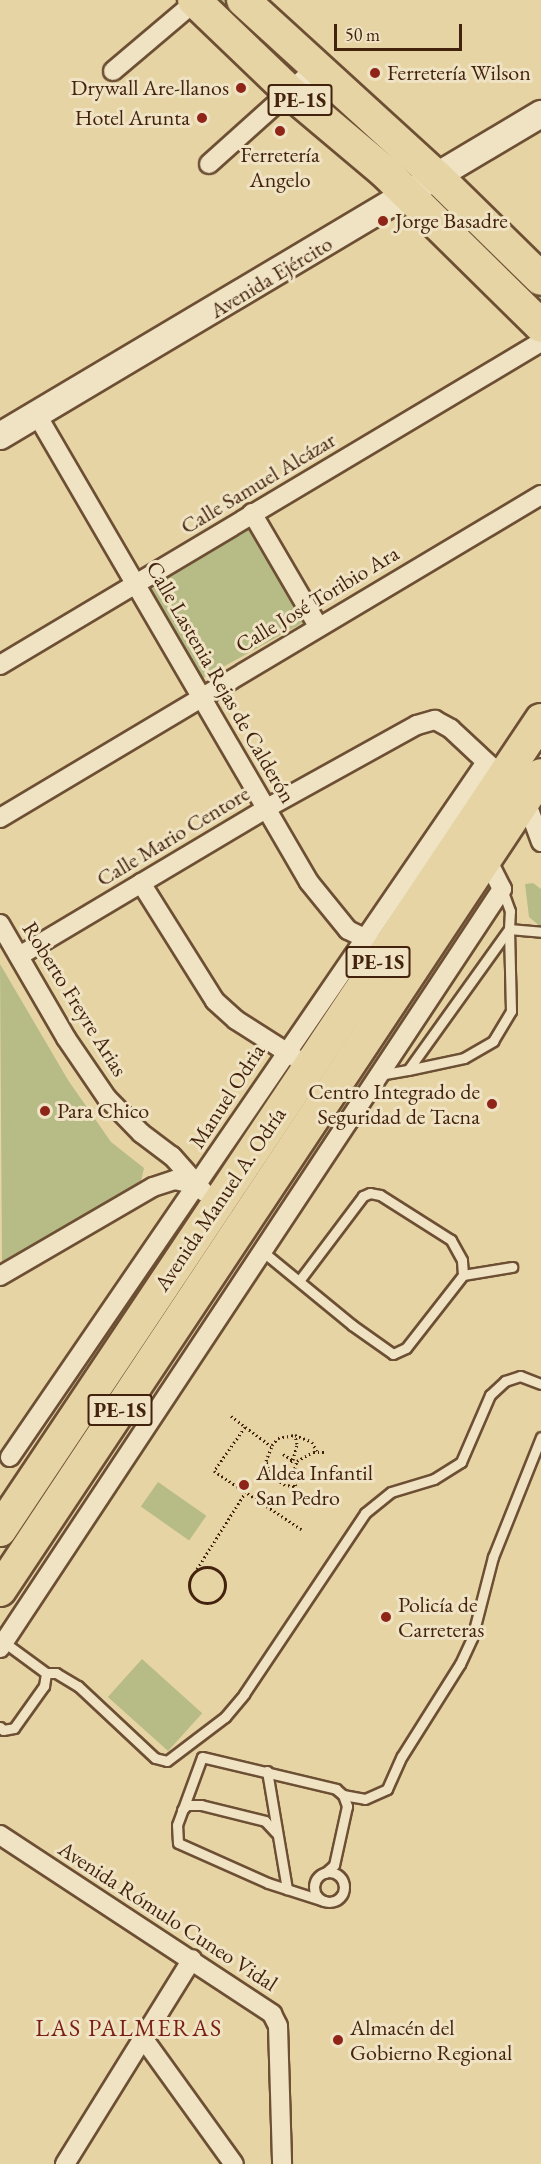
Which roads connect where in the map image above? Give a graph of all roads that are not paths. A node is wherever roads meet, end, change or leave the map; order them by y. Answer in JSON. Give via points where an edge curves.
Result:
{"nodes":[{"id":1,"x":195,"y":0,"type":"edge"},
{"id":2,"x":243,"y":0,"type":"edge"},
{"id":3,"x":316,"y":68,"type":"junction"},
{"id":4,"x":113,"y":71,"type":"dead end"},
{"id":5,"x":290,"y":92,"type":"junction"},
{"id":6,"x":541,"y":114,"type":"edge"},
{"id":7,"x":209,"y":164,"type":"dead end"},
{"id":8,"x":438,"y":178,"type":"junction"},
{"id":9,"x":410,"y":195,"type":"junction"},
{"id":10,"x":541,"y":279,"type":"edge"},
{"id":11,"x":541,"y":326,"type":"edge"},
{"id":12,"x":541,"y":342,"type":"edge"},
{"id":13,"x":37,"y":415,"type":"junction"},
{"id":14,"x":0,"y":436,"type":"edge"},
{"id":15,"x":540,"y":495,"type":"edge"},
{"id":16,"x":252,"y":513,"type":"junction"},
{"id":17,"x":136,"y":585,"type":"junction"},
{"id":18,"x":318,"y":626,"type":"junction"},
{"id":19,"x":0,"y":665,"type":"edge"},
{"id":20,"x":200,"y":697,"type":"junction"},
{"id":21,"x":541,"y":720,"type":"edge"},
{"id":22,"x":514,"y":778,"type":"edge"},
{"id":23,"x":267,"y":808,"type":"junction"},
{"id":24,"x":0,"y":818,"type":"edge"},
{"id":25,"x":541,"y":842,"type":"edge"},
{"id":26,"x":486,"y":857,"type":"junction"},
{"id":27,"x":141,"y":883,"type":"junction"},
{"id":28,"x":502,"y":889,"type":"junction"},
{"id":29,"x":0,"y":924,"type":"edge"},
{"id":30,"x":509,"y":929,"type":"junction"},
{"id":31,"x":541,"y":932,"type":"edge"},
{"id":32,"x":376,"y":943,"type":"junction"},
{"id":33,"x":19,"y":956,"type":"junction"},
{"id":34,"x":297,"y":1058,"type":"junction"},
{"id":35,"x":408,"y":1070,"type":"junction"},
{"id":36,"x":376,"y":1076,"type":"junction"},
{"id":37,"x":351,"y":1088,"type":"junction"},
{"id":38,"x":207,"y":1195,"type":"junction"},
{"id":39,"x":251,"y":1240,"type":"junction"},
{"id":40,"x":512,"y":1267,"type":"dead end"},
{"id":41,"x":463,"y":1275,"type":"junction"},
{"id":42,"x":0,"y":1276,"type":"edge"},
{"id":43,"x":299,"y":1281,"type":"junction"},
{"id":44,"x":541,"y":1384,"type":"edge"},
{"id":45,"x":541,"y":1437,"type":"edge"},
{"id":46,"x":5,"y":1453,"type":"edge"},
{"id":47,"x":35,"y":1477,"type":"junction"},
{"id":48,"x":0,"y":1530,"type":"edge"},
{"id":49,"x":0,"y":1590,"type":"edge"},
{"id":50,"x":1,"y":1643,"type":"edge"},
{"id":51,"x":46,"y":1673,"type":"junction"},
{"id":52,"x":0,"y":1727,"type":"edge"},
{"id":53,"x":201,"y":1735,"type":"junction"},
{"id":54,"x":202,"y":1757,"type":"junction"},
{"id":55,"x":267,"y":1771,"type":"junction"},
{"id":56,"x":189,"y":1788,"type":"junction"},
{"id":57,"x":343,"y":1795,"type":"junction"},
{"id":58,"x":201,"y":1805,"type":"junction"},
{"id":59,"x":182,"y":1810,"type":"junction"},
{"id":60,"x":274,"y":1814,"type":"junction"},
{"id":61,"x":265,"y":1821,"type":"junction"},
{"id":62,"x":0,"y":1835,"type":"edge"},
{"id":63,"x":278,"y":1835,"type":"junction"},
{"id":64,"x":335,"y":1870,"type":"junction"},
{"id":65,"x":315,"y":1887,"type":"junction"},
{"id":66,"x":287,"y":1889,"type":"junction"},
{"id":67,"x":305,"y":1895,"type":"junction"},
{"id":68,"x":324,"y":1901,"type":"junction"},
{"id":69,"x":192,"y":1959,"type":"junction"},
{"id":70,"x":143,"y":2038,"type":"junction"},
{"id":71,"x":73,"y":2160,"type":"edge"},
{"id":72,"x":234,"y":2164,"type":"edge"},
{"id":73,"x":282,"y":2164,"type":"edge"}],
"edges":[{"from":1,"to":4,"type":"street"},
{"from":1,"to":5,"type":"highway","number":"PE-1S"},
{"from":2,"to":3,"type":"highway","number":"PE-1S"},
{"from":3,"to":5,"type":"street"},
{"from":3,"to":8,"type":"highway","number":"PE-1S"},
{"from":5,"to":7,"type":"street"},
{"from":5,"to":9,"type":"highway","number":"PE-1S"},
{"from":6,"to":8,"type":"main road","name":"Avenida Ejército"},
{"from":8,"to":9,"type":"main road","name":"Avenida Ejército"},
{"from":8,"to":10,"type":"highway","number":"PE-1S"},
{"from":9,"to":11,"type":"highway","number":"PE-1S"},
{"from":9,"to":13,"type":"main road","name":"Avenida Ejército"},
{"from":12,"to":16,"type":"street","name":"Calle Samuel Alcázar"},
{"from":13,"to":14,"type":"main road","name":"Avenida Ejército"},
{"from":13,"to":17,"type":"street","name":"Calle Lastenia Rejas de Calderón"},
{"from":15,"to":18,"type":"street","name":"Calle José Toribio Ara"},
{"from":16,"to":17,"type":"street","name":"Calle Samuel Alcázar"},
{"from":16,"to":18,"type":"street"},
{"from":17,"to":19,"type":"street","name":"Calle Samuel Alcázar"},
{"from":17,"to":20,"type":"street","name":"Calle Lastenia Rejas de Calderón"},
{"from":18,"to":20,"type":"street","name":"Calle José Toribio Ara"},
{"from":20,"to":23,"type":"street","name":"Calle Lastenia Rejas de Calderón"},
{"from":20,"to":24,"type":"street","name":"Calle José Toribio Ara"},
{"from":21,"to":22,"type":"highway","name":"Avenida Manuel A. Odría","number":"PE-1S"},
{"from":22,"to":23,"type":"street","name":"Calle Mario Centore","via":[[435,720],[417,725]]},
{"from":22,"to":25,"type":"street"},
{"from":22,"to":26,"type":"highway","name":"Avenida Manuel A. Odría","number":"PE-1S"},
{"from":22,"to":32,"type":"highway","name":"Avenida Manuel A. Odría","number":"PE-1S"},
{"from":23,"to":27,"type":"street","name":"Calle Mario Centore"},
{"from":23,"to":32,"type":"street","name":"Calle Lastenia Rejas de Calderón","via":[[320,898],[348,930]]},
{"from":26,"to":28,"type":"street"},
{"from":26,"to":37,"type":"highway","name":"Avenida Manuel A. Odría","number":"PE-1S"},
{"from":27,"to":33,"type":"street","name":"Calle Mario Centore"},
{"from":27,"to":34,"type":"street","via":[[215,1001]]},
{"from":28,"to":30,"type":"lane","via":[[510,911]]},
{"from":28,"to":36,"type":"street","name":"Avenida Manuel A. Odría"},
{"from":29,"to":33,"type":"street","name":"Roberto Freyre Arias"},
{"from":30,"to":31,"type":"lane"},
{"from":30,"to":35,"type":"lane"},
{"from":30,"to":35,"type":"lane","via":[[511,1011],[494,1041],[464,1058]]},
{"from":32,"to":34,"type":"highway","name":"Avenida Manuel A. Odría","number":"PE-1S"},
{"from":33,"to":38,"type":"street","name":"Roberto Freyre Arias","via":[[66,1038],[107,1098],[141,1133],[172,1156]]},
{"from":34,"to":37,"type":"street"},
{"from":34,"to":38,"type":"highway","name":"Avenida Manuel A. Odría","number":"PE-1S"},
{"from":35,"to":36,"type":"lane"},
{"from":36,"to":37,"type":"street","name":"Avenida Manuel A. Odría"},
{"from":37,"to":39,"type":"highway","name":"Avenida Manuel A. Odría","number":"PE-1S"},
{"from":38,"to":39,"type":"street","name":"Roberto Freyre Arias"},
{"from":38,"to":42,"type":"street","via":[[175,1179],[153,1187]]},
{"from":38,"to":46,"type":"street","name":"Manuel Odria"},
{"from":38,"to":47,"type":"highway","name":"Avenida Manuel A. Odría","number":"PE-1S"},
{"from":39,"to":43,"type":"lane"},
{"from":39,"to":49,"type":"highway","name":"Avenida Manuel A. Odría","number":"PE-1S"},
{"from":39,"to":50,"type":"street","name":"Avenida Manuel A. Odría"},
{"from":40,"to":41,"type":"lane"},
{"from":41,"to":43,"type":"lane","via":[[398,1354],[352,1325]]},
{"from":41,"to":43,"type":"lane","via":[[459,1249],[451,1240],[380,1195],[370,1193],[363,1196]]},
{"from":44,"to":53,"type":"lane","via":[[520,1376],[504,1381],[490,1395],[461,1462],[434,1479],[391,1492],[365,1513],[244,1694],[225,1717]]},
{"from":45,"to":57,"type":"lane","via":[[494,1557],[472,1638],[460,1664],[402,1756],[387,1789],[365,1799]]},
{"from":46,"to":47,"type":"street"},
{"from":47,"to":48,"type":"highway","name":"Avenida Manuel A. Odría","number":"PE-1S"},
{"from":50,"to":51,"type":"lane"},
{"from":51,"to":52,"type":"lane","via":[[44,1686],[14,1728]]},
{"from":51,"to":53,"type":"lane","via":[[56,1673],[78,1686],[160,1761],[167,1761]]},
{"from":53,"to":54,"type":"lane"},
{"from":54,"to":55,"type":"lane"},
{"from":54,"to":56,"type":"lane"},
{"from":55,"to":57,"type":"lane","via":[[336,1789]]},
{"from":55,"to":60,"type":"lane"},
{"from":56,"to":58,"type":"lane","via":[[191,1797]]},
{"from":56,"to":59,"type":"lane"},
{"from":57,"to":64,"type":"lane","via":[[347,1806]]},
{"from":58,"to":59,"type":"lane","via":[[188,1805]]},
{"from":58,"to":61,"type":"lane"},
{"from":59,"to":66,"type":"lane","via":[[176,1836],[185,1848]]},
{"from":60,"to":61,"type":"lane"},
{"from":60,"to":63,"type":"lane"},
{"from":61,"to":63,"type":"lane"},
{"from":62,"to":69,"type":"street","name":"Avenida Rómulo Cuneo Vidal"},
{"from":63,"to":66,"type":"lane"},
{"from":64,"to":65,"type":"lane","via":[[316,1880]]},
{"from":64,"to":68,"type":"lane","via":[[343,1892],[333,1901]]},
{"from":65,"to":67,"type":"lane"},
{"from":65,"to":68,"type":"lane"},
{"from":66,"to":67,"type":"lane"},
{"from":67,"to":68,"type":"lane"},
{"from":69,"to":70,"type":"street"},
{"from":69,"to":73,"type":"street","name":"Avenida Rómulo Cuneo Vidal","via":[[276,2020]]},
{"from":70,"to":71,"type":"street"},
{"from":70,"to":72,"type":"street"}]}
